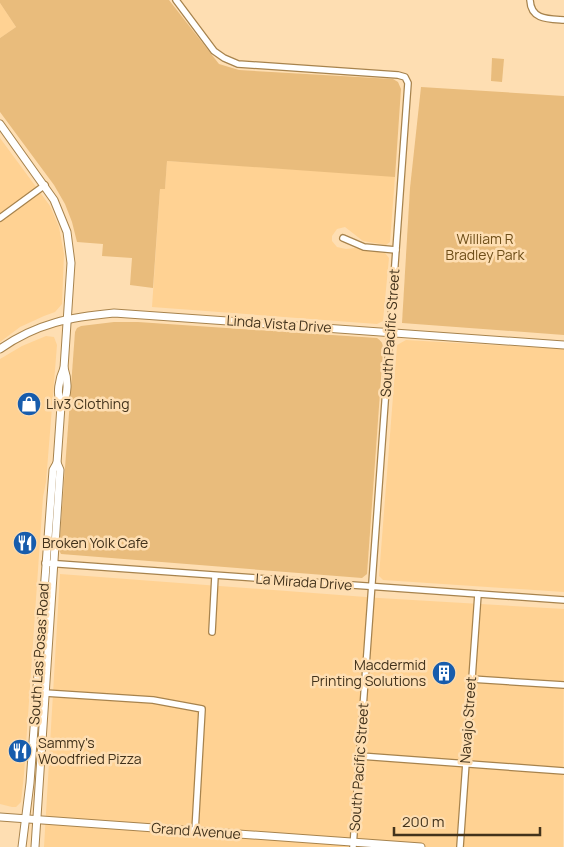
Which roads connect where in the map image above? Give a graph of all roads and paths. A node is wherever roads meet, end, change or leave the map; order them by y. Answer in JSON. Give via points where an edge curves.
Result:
{"nodes":[{"id":1,"x":176,"y":0,"type":"edge"},
{"id":2,"x":530,"y":0,"type":"edge"},
{"id":3,"x":564,"y":20,"type":"edge"},
{"id":4,"x":0,"y":124,"type":"edge"},
{"id":5,"x":45,"y":185,"type":"junction"},
{"id":6,"x":0,"y":218,"type":"edge"},
{"id":7,"x":343,"y":238,"type":"dead end"},
{"id":8,"x":396,"y":250,"type":"junction"},
{"id":9,"x":67,"y":318,"type":"junction"},
{"id":10,"x":390,"y":332,"type":"junction"},
{"id":11,"x":564,"y":345,"type":"edge"},
{"id":12,"x":0,"y":349,"type":"edge"},
{"id":13,"x":57,"y":463,"type":"junction"},
{"id":14,"x":45,"y":563,"type":"junction"},
{"id":15,"x":54,"y":564,"type":"junction"},
{"id":16,"x":215,"y":576,"type":"junction"},
{"id":17,"x":372,"y":586,"type":"junction"},
{"id":18,"x":478,"y":594,"type":"junction"},
{"id":19,"x":564,"y":600,"type":"edge"},
{"id":20,"x":212,"y":632,"type":"dead end"},
{"id":21,"x":471,"y":679,"type":"junction"},
{"id":22,"x":564,"y":685,"type":"edge"},
{"id":23,"x":45,"y":693,"type":"junction"},
{"id":24,"x":360,"y":756,"type":"junction"},
{"id":25,"x":466,"y":764,"type":"junction"},
{"id":26,"x":564,"y":771,"type":"edge"},
{"id":27,"x":0,"y":817,"type":"edge"},
{"id":28,"x":25,"y":819,"type":"junction"},
{"id":29,"x":37,"y":820,"type":"junction"},
{"id":30,"x":195,"y":831,"type":"junction"},
{"id":31,"x":353,"y":845,"type":"edge"},
{"id":32,"x":22,"y":847,"type":"edge"},
{"id":33,"x":35,"y":847,"type":"edge"},
{"id":34,"x":422,"y":847,"type":"edge"},
{"id":35,"x":460,"y":847,"type":"edge"}],
"edges":[{"from":1,"to":8,"type":"street","name":"South Pacific Street","via":[[214,51],[238,64],[398,74],[405,78],[408,88]]},
{"from":2,"to":3,"type":"street","via":[[532,10],[542,19]]},
{"from":4,"to":5,"type":"main road","name":"South Las Posas Road"},
{"from":5,"to":6,"type":"street"},
{"from":5,"to":9,"type":"main road","name":"South Las Posas Road","via":[[61,214],[70,249]]},
{"from":7,"to":8,"type":"street","via":[[364,247]]},
{"from":8,"to":10,"type":"street","name":"South Pacific Street"},
{"from":9,"to":10,"type":"main road","name":"Linda Vista Drive","via":[[114,313]]},
{"from":9,"to":12,"type":"main road","name":"Linda Vista Drive","via":[[28,332]]},
{"from":9,"to":13,"type":"main road","name":"South Las Posas Road","via":[[58,400],[61,406]]},
{"from":10,"to":11,"type":"main road","name":"Linda Vista Drive"},
{"from":10,"to":17,"type":"street","name":"South Pacific Street"},
{"from":13,"to":14,"type":"main road","name":"South Las Posas Road","via":[[53,470]]},
{"from":13,"to":15,"type":"main road","name":"South Las Posas Road","via":[[60,470]]},
{"from":14,"to":15,"type":"street","name":"La Mirada Drive"},
{"from":14,"to":28,"type":"main road","name":"South Las Posas Road"},
{"from":15,"to":16,"type":"street","name":"La Mirada Drive"},
{"from":15,"to":23,"type":"main road","name":"South Las Posas Road"},
{"from":16,"to":17,"type":"street","name":"La Mirada Drive"},
{"from":16,"to":20,"type":"street"},
{"from":17,"to":18,"type":"street","name":"La Mirada Drive"},
{"from":17,"to":24,"type":"street","name":"South Pacific Street"},
{"from":18,"to":19,"type":"street","name":"La Mirada Drive"},
{"from":18,"to":21,"type":"street","name":"Navajo Street"},
{"from":21,"to":22,"type":"street"},
{"from":21,"to":25,"type":"street","name":"Navajo Street"},
{"from":23,"to":29,"type":"main road","name":"South Las Posas Road"},
{"from":23,"to":30,"type":"street","via":[[153,700],[202,708]]},
{"from":24,"to":25,"type":"street"},
{"from":24,"to":31,"type":"street","name":"South Pacific Street"},
{"from":25,"to":26,"type":"street"},
{"from":25,"to":35,"type":"street","name":"Navajo Street"},
{"from":27,"to":28,"type":"main road","name":"Grand Avenue"},
{"from":28,"to":29,"type":"main road","name":"Grand Avenue"},
{"from":28,"to":32,"type":"main road","name":"South Las Posas Road"},
{"from":29,"to":30,"type":"main road","name":"Grand Avenue"},
{"from":29,"to":33,"type":"main road","name":"South Las Posas Road"},
{"from":30,"to":31,"type":"main road","name":"Grand Avenue"},
{"from":31,"to":34,"type":"main road","name":"Grand Avenue"}]}
